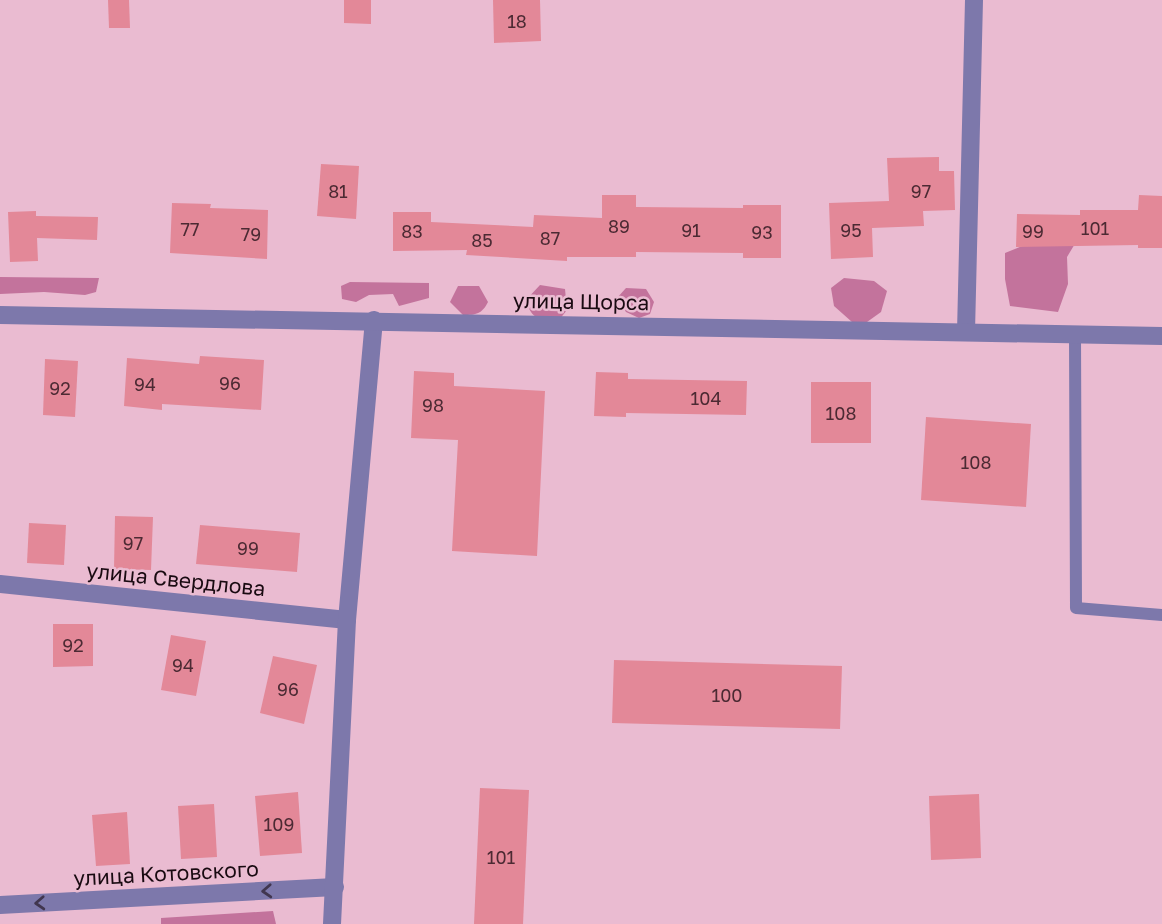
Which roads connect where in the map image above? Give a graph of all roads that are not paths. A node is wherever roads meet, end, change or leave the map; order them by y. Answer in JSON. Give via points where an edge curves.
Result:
{"nodes":[{"id":1,"x":974,"y":0,"type":"edge"},
{"id":2,"x":0,"y":315,"type":"edge"},
{"id":3,"x":374,"y":320,"type":"junction"},
{"id":4,"x":966,"y":332,"type":"junction"},
{"id":5,"x":1075,"y":334,"type":"junction"},
{"id":6,"x":1162,"y":336,"type":"edge"},
{"id":7,"x":0,"y":584,"type":"edge"},
{"id":8,"x":1162,"y":615,"type":"edge"},
{"id":9,"x":347,"y":620,"type":"junction"},
{"id":10,"x":335,"y":887,"type":"junction"},
{"id":11,"x":0,"y":905,"type":"edge"},
{"id":12,"x":332,"y":924,"type":"edge"}],
"edges":[{"from":1,"to":4,"type":"street"},
{"from":2,"to":3,"type":"street","name":"улица Щорса"},
{"from":3,"to":4,"type":"street","name":"улица Щорса"},
{"from":3,"to":9,"type":"street"},
{"from":4,"to":5,"type":"street","name":"улица Щорса"},
{"from":5,"to":6,"type":"street","name":"улица Щорса"},
{"from":5,"to":8,"type":"lane","via":[[1076,608]]},
{"from":7,"to":9,"type":"street","name":"улица Свердлова"},
{"from":9,"to":10,"type":"street"},
{"from":10,"to":11,"type":"street","name":"улица Котовского","one_way":true},
{"from":10,"to":12,"type":"street"}]}
